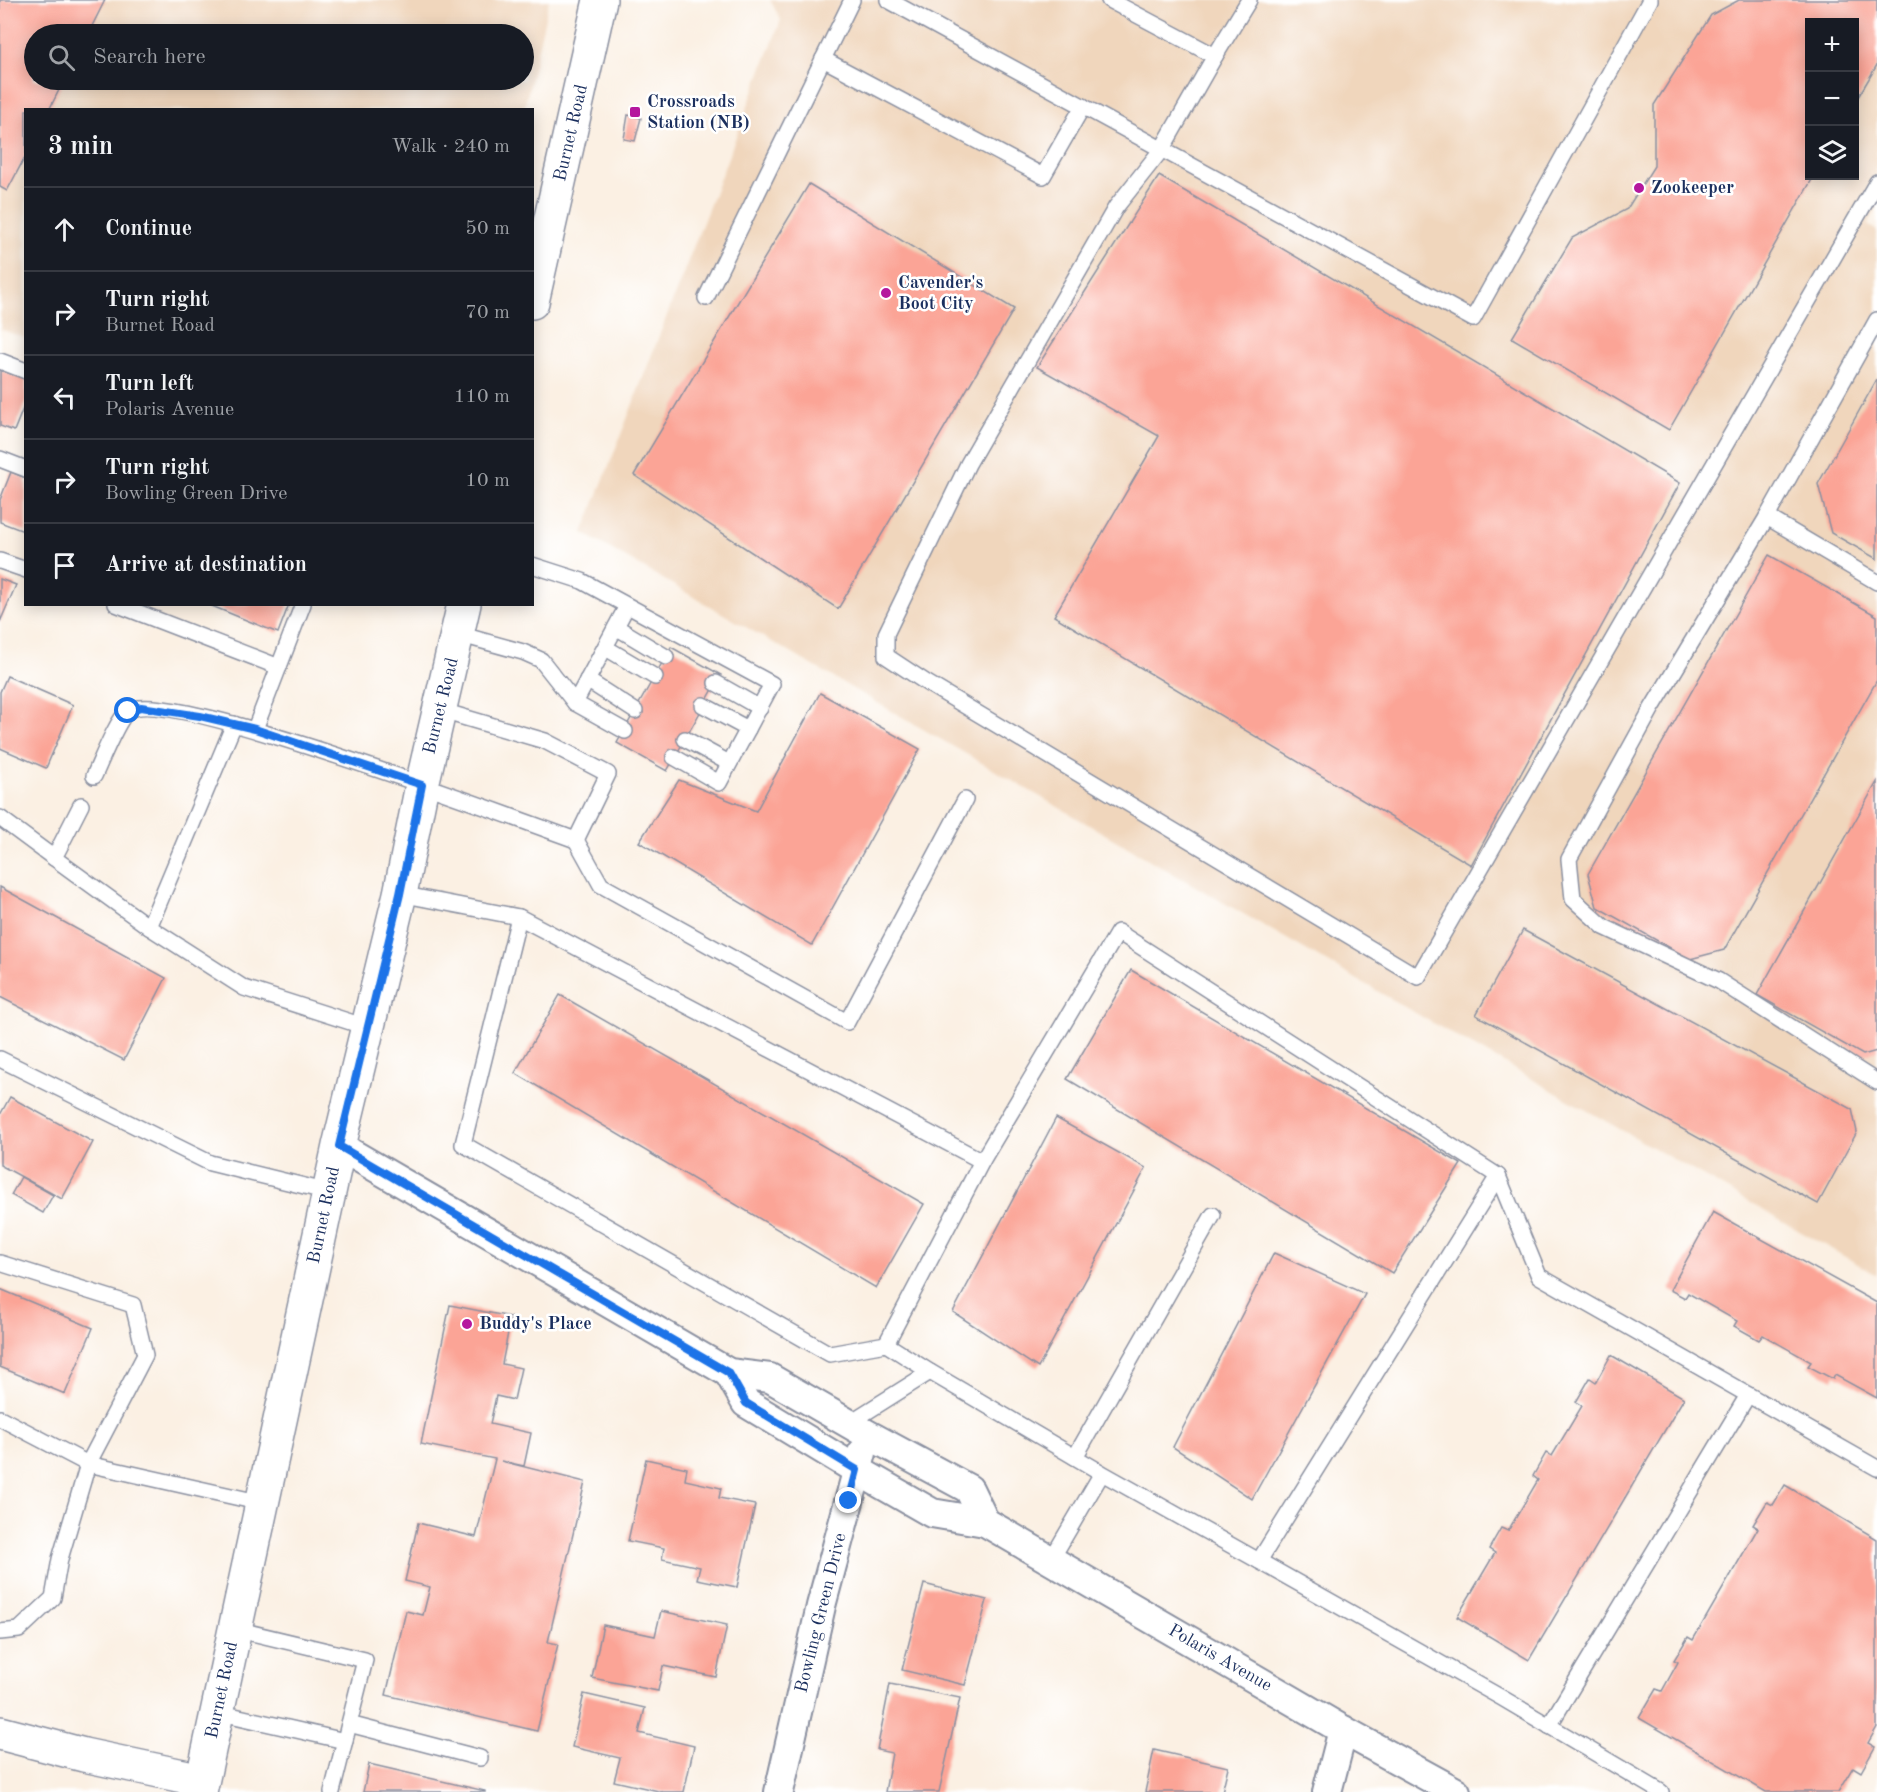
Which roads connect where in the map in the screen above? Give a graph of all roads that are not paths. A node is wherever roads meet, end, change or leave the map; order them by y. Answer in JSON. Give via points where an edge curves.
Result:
{"nodes":[{"id":1,"x":600,"y":0,"type":"edge"},
{"id":2,"x":852,"y":0,"type":"edge"},
{"id":3,"x":888,"y":0,"type":"edge"},
{"id":4,"x":1109,"y":0,"type":"edge"},
{"id":5,"x":1249,"y":0,"type":"edge"},
{"id":6,"x":1650,"y":0,"type":"edge"},
{"id":7,"x":1215,"y":56,"type":"junction"},
{"id":8,"x":823,"y":59,"type":"junction"},
{"id":9,"x":1083,"y":106,"type":"junction"},
{"id":10,"x":1162,"y":149,"type":"junction"},
{"id":11,"x":1877,"y":182,"type":"edge"},
{"id":12,"x":534,"y":293,"type":"edge"},
{"id":13,"x":706,"y":298,"type":"dead end"},
{"id":14,"x":1877,"y":320,"type":"edge"},
{"id":15,"x":0,"y":361,"type":"edge"},
{"id":16,"x":24,"y":370,"type":"edge"},
{"id":17,"x":0,"y":459,"type":"edge"},
{"id":18,"x":24,"y":468,"type":"edge"},
{"id":19,"x":1767,"y":517,"type":"junction"},
{"id":20,"x":0,"y":561,"type":"edge"},
{"id":21,"x":534,"y":566,"type":"edge"},
{"id":22,"x":24,"y":569,"type":"edge"},
{"id":23,"x":1877,"y":582,"type":"edge"},
{"id":24,"x":121,"y":606,"type":"edge"},
{"id":25,"x":302,"y":606,"type":"edge"},
{"id":26,"x":627,"y":606,"type":"junction"},
{"id":27,"x":461,"y":619,"type":"edge"},
{"id":28,"x":616,"y":627,"type":"junction"},
{"id":29,"x":606,"y":648,"type":"junction"},
{"id":30,"x":666,"y":657,"type":"dead end"},
{"id":31,"x":279,"y":667,"type":"junction"},
{"id":32,"x":655,"y":677,"type":"dead end"},
{"id":33,"x":587,"y":680,"type":"junction"},
{"id":34,"x":716,"y":683,"type":"dead end"},
{"id":35,"x":575,"y":703,"type":"junction"},
{"id":36,"x":704,"y":705,"type":"dead end"},
{"id":37,"x":760,"y":708,"type":"junction"},
{"id":38,"x":439,"y":710,"type":"junction"},
{"id":39,"x":635,"y":711,"type":"dead end"},
{"id":40,"x":234,"y":724,"type":"junction"},
{"id":41,"x":255,"y":729,"type":"junction"},
{"id":42,"x":748,"y":729,"type":"junction"},
{"id":43,"x":625,"y":731,"type":"dead end"},
{"id":44,"x":685,"y":739,"type":"dead end"},
{"id":45,"x":674,"y":757,"type":"dead end"},
{"id":46,"x":729,"y":763,"type":"junction"},
{"id":47,"x":94,"y":776,"type":"dead end"},
{"id":48,"x":422,"y":785,"type":"junction"},
{"id":49,"x":964,"y":800,"type":"dead end"},
{"id":50,"x":81,"y":805,"type":"dead end"},
{"id":51,"x":0,"y":818,"type":"edge"},
{"id":52,"x":576,"y":840,"type":"junction"},
{"id":53,"x":54,"y":858,"type":"junction"},
{"id":54,"x":400,"y":894,"type":"junction"},
{"id":55,"x":519,"y":917,"type":"junction"},
{"id":56,"x":149,"y":927,"type":"junction"},
{"id":57,"x":366,"y":1028,"type":"junction"},
{"id":58,"x":0,"y":1059,"type":"edge"},
{"id":59,"x":1877,"y":1082,"type":"edge"},
{"id":60,"x":339,"y":1146,"type":"junction"},
{"id":61,"x":982,"y":1161,"type":"junction"},
{"id":62,"x":1498,"y":1176,"type":"junction"},
{"id":63,"x":329,"y":1192,"type":"junction"},
{"id":64,"x":1213,"y":1215,"type":"dead end"},
{"id":65,"x":0,"y":1263,"type":"edge"},
{"id":66,"x":886,"y":1344,"type":"junction"},
{"id":67,"x":930,"y":1372,"type":"junction"},
{"id":68,"x":729,"y":1373,"type":"junction"},
{"id":69,"x":1748,"y":1395,"type":"junction"},
{"id":70,"x":0,"y":1418,"type":"edge"},
{"id":71,"x":858,"y":1429,"type":"junction"},
{"id":72,"x":1075,"y":1457,"type":"junction"},
{"id":73,"x":88,"y":1464,"type":"junction"},
{"id":74,"x":1877,"y":1468,"type":"edge"},
{"id":75,"x":857,"y":1470,"type":"junction"},
{"id":76,"x":1102,"y":1473,"type":"junction"},
{"id":77,"x":262,"y":1503,"type":"junction"},
{"id":78,"x":985,"y":1521,"type":"junction"},
{"id":79,"x":1051,"y":1560,"type":"junction"},
{"id":80,"x":1259,"y":1561,"type":"junction"},
{"id":81,"x":235,"y":1629,"type":"junction"},
{"id":82,"x":0,"y":1632,"type":"edge"},
{"id":83,"x":217,"y":1712,"type":"junction"},
{"id":84,"x":349,"y":1724,"type":"junction"},
{"id":85,"x":1549,"y":1726,"type":"junction"},
{"id":86,"x":1343,"y":1730,"type":"junction"},
{"id":87,"x":0,"y":1733,"type":"edge"},
{"id":88,"x":345,"y":1741,"type":"junction"},
{"id":89,"x":480,"y":1758,"type":"dead end"},
{"id":90,"x":201,"y":1786,"type":"edge"},
{"id":91,"x":332,"y":1792,"type":"edge"},
{"id":92,"x":779,"y":1792,"type":"edge"},
{"id":93,"x":1327,"y":1792,"type":"edge"},
{"id":94,"x":1456,"y":1792,"type":"edge"},
{"id":95,"x":1661,"y":1792,"type":"edge"}],
"edges":[{"from":1,"to":12,"type":"main road","name":"Burnet Road"},
{"from":2,"to":8,"type":"lane"},
{"from":3,"to":9,"type":"lane"},
{"from":4,"to":7,"type":"lane"},
{"from":5,"to":7,"type":"lane"},
{"from":6,"to":10,"type":"lane","via":[[1473,319]]},
{"from":7,"to":10,"type":"lane"},
{"from":8,"to":9,"type":"lane","via":[[1043,176]]},
{"from":8,"to":13,"type":"lane"},
{"from":9,"to":10,"type":"lane"},
{"from":10,"to":11,"type":"lane","via":[[1116,207],[968,464],[886,634],[886,656],[1418,977]]},
{"from":14,"to":19,"type":"lane"},
{"from":15,"to":16,"type":"lane"},
{"from":17,"to":18,"type":"lane"},
{"from":19,"to":23,"type":"lane"},
{"from":19,"to":59,"type":"lane","via":[[1652,708],[1569,859],[1573,899],[1604,927],[1719,981]]},
{"from":20,"to":22,"type":"lane"},
{"from":21,"to":26,"type":"lane","via":[[582,581]]},
{"from":24,"to":31,"type":"lane"},
{"from":25,"to":31,"type":"lane"},
{"from":26,"to":28,"type":"lane"},
{"from":26,"to":37,"type":"lane","via":[[772,684]]},
{"from":27,"to":35,"type":"lane","via":[[541,660]]},
{"from":27,"to":38,"type":"main road","name":"Burnet Road"},
{"from":28,"to":29,"type":"lane"},
{"from":28,"to":30,"type":"lane"},
{"from":29,"to":32,"type":"lane"},
{"from":29,"to":33,"type":"lane"},
{"from":31,"to":41,"type":"lane"},
{"from":33,"to":35,"type":"lane"},
{"from":33,"to":39,"type":"lane"},
{"from":34,"to":37,"type":"lane"},
{"from":35,"to":43,"type":"lane"},
{"from":36,"to":42,"type":"lane"},
{"from":37,"to":42,"type":"lane"},
{"from":38,"to":48,"type":"main road","name":"Burnet Road"},
{"from":38,"to":52,"type":"lane","via":[[545,741],[609,774]]},
{"from":40,"to":41,"type":"lane"},
{"from":40,"to":47,"type":"lane","via":[[141,707],[128,711]]},
{"from":40,"to":56,"type":"lane"},
{"from":41,"to":48,"type":"lane"},
{"from":42,"to":46,"type":"lane"},
{"from":44,"to":46,"type":"lane"},
{"from":45,"to":46,"type":"lane","via":[[718,783]]},
{"from":48,"to":52,"type":"lane"},
{"from":48,"to":54,"type":"main road","name":"Burnet Road"},
{"from":49,"to":52,"type":"lane","via":[[847,1022],[602,885]]},
{"from":50,"to":53,"type":"lane"},
{"from":51,"to":53,"type":"lane"},
{"from":53,"to":56,"type":"lane"},
{"from":54,"to":55,"type":"lane"},
{"from":54,"to":57,"type":"main road","name":"Burnet Road"},
{"from":55,"to":61,"type":"lane"},
{"from":55,"to":66,"type":"lane","via":[[463,1144],[830,1354]]},
{"from":56,"to":57,"type":"lane","via":[[244,988]]},
{"from":57,"to":60,"type":"main road","name":"Burnet Road"},
{"from":58,"to":63,"type":"lane","via":[[210,1163]]},
{"from":60,"to":63,"type":"main road","name":"Burnet Road"},
{"from":60,"to":68,"type":"street"},
{"from":61,"to":62,"type":"lane","via":[[1118,932]]},
{"from":61,"to":66,"type":"lane"},
{"from":62,"to":69,"type":"lane","via":[[1539,1276]]},
{"from":62,"to":80,"type":"lane"},
{"from":63,"to":77,"type":"main road","name":"Burnet Road"},
{"from":64,"to":72,"type":"lane"},
{"from":65,"to":73,"type":"lane","via":[[133,1305],[145,1355]]},
{"from":66,"to":67,"type":"lane"},
{"from":67,"to":71,"type":"lane"},
{"from":67,"to":72,"type":"lane"},
{"from":68,"to":71,"type":"street","via":[[770,1378]]},
{"from":68,"to":75,"type":"street","name":"Polaris Avenue","via":[[746,1403]]},
{"from":69,"to":74,"type":"lane"},
{"from":69,"to":85,"type":"lane"},
{"from":70,"to":73,"type":"lane"},
{"from":71,"to":75,"type":"street","name":"Bowling Green Drive"},
{"from":71,"to":78,"type":"street","via":[[969,1489]]},
{"from":72,"to":76,"type":"lane"},
{"from":73,"to":77,"type":"lane"},
{"from":73,"to":82,"type":"lane","via":[[53,1598],[19,1630]]},
{"from":75,"to":78,"type":"street","name":"Polaris Avenue","via":[[932,1513]]},
{"from":75,"to":92,"type":"street","name":"Bowling Green Drive","via":[[820,1606]]},
{"from":76,"to":79,"type":"lane"},
{"from":76,"to":80,"type":"lane"},
{"from":77,"to":81,"type":"main road","name":"Burnet Road"},
{"from":78,"to":79,"type":"street","name":"Polaris Avenue"},
{"from":79,"to":86,"type":"street","name":"Polaris Avenue"},
{"from":80,"to":85,"type":"lane"},
{"from":81,"to":83,"type":"main road","name":"Burnet Road"},
{"from":81,"to":84,"type":"lane","via":[[365,1660]]},
{"from":83,"to":88,"type":"lane"},
{"from":83,"to":90,"type":"main road","name":"Burnet Road"},
{"from":84,"to":88,"type":"lane"},
{"from":84,"to":89,"type":"lane"},
{"from":85,"to":95,"type":"lane"},
{"from":86,"to":93,"type":"street"},
{"from":86,"to":94,"type":"street","name":"Polaris Avenue"},
{"from":87,"to":90,"type":"main road"},
{"from":88,"to":91,"type":"lane"}]}
